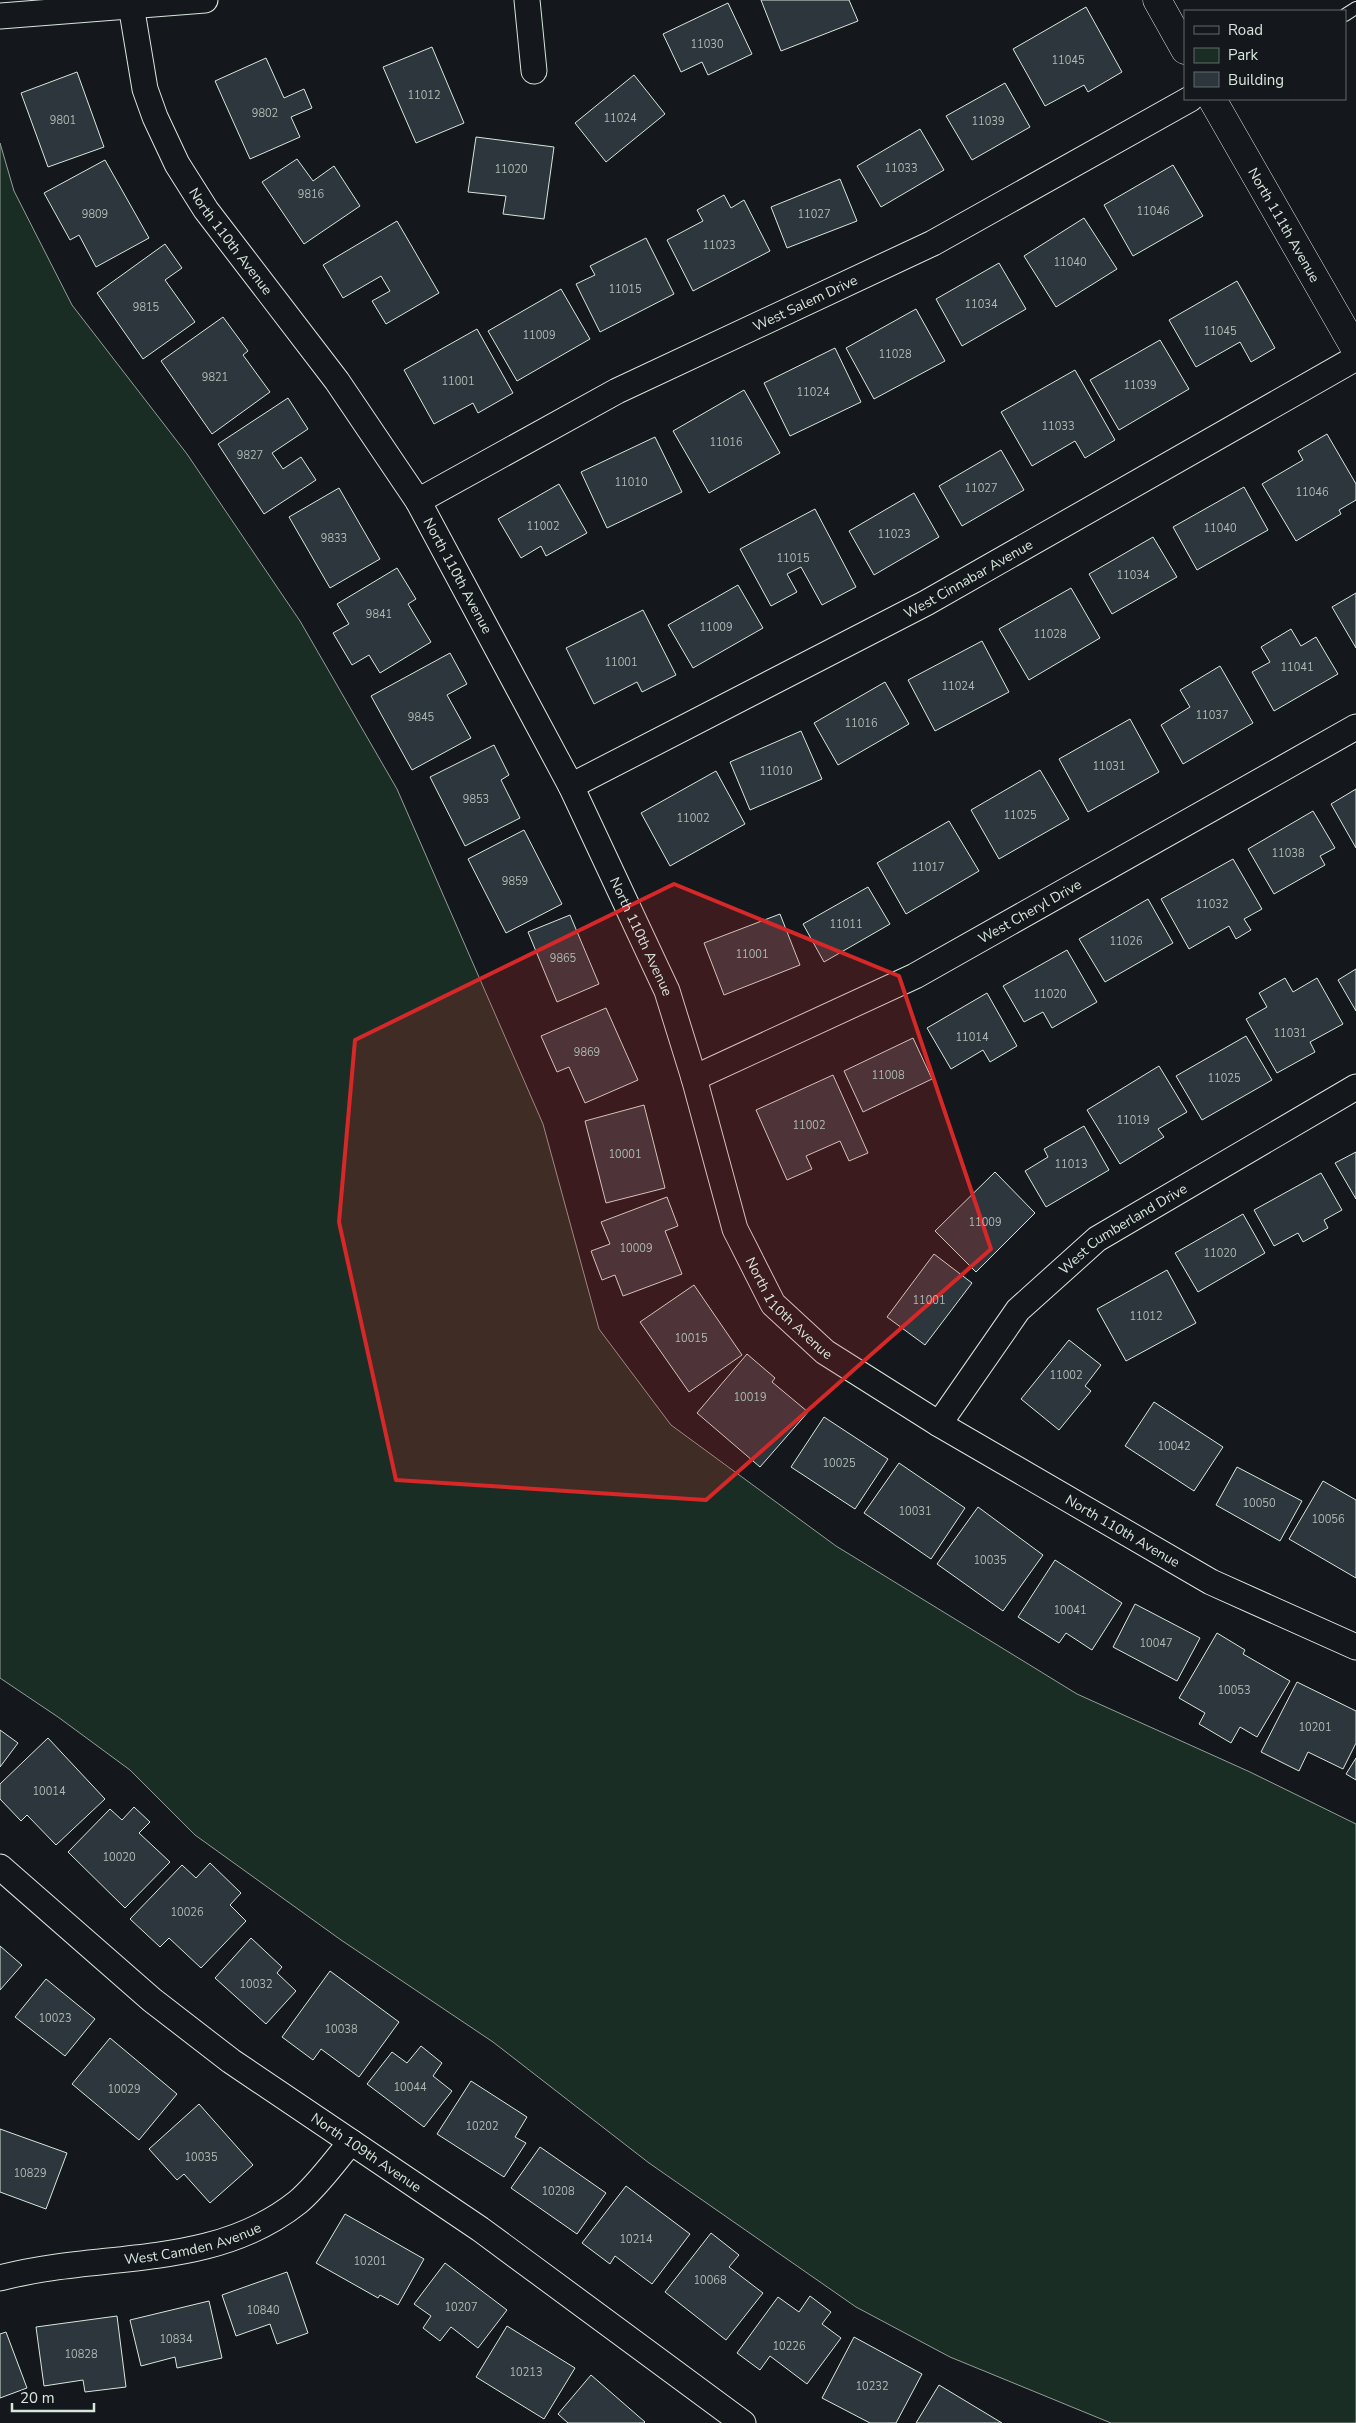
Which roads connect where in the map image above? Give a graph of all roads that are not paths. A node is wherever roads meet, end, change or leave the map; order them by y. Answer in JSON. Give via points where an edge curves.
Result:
{"nodes":[{"id":1,"x":205,"y":0,"type":"edge"},
{"id":2,"x":528,"y":0,"type":"edge"},
{"id":3,"x":1157,"y":0,"type":"edge"},
{"id":4,"x":131,"y":5,"type":"junction"},
{"id":5,"x":0,"y":16,"type":"edge"},
{"id":6,"x":1184,"y":48,"type":"edge"},
{"id":7,"x":534,"y":71,"type":"dead end"},
{"id":8,"x":1188,"y":100,"type":"edge"},
{"id":9,"x":1213,"y":100,"type":"edge"},
{"id":10,"x":1356,"y":350,"type":"edge"},
{"id":11,"x":1356,"y":358,"type":"edge"},
{"id":12,"x":418,"y":501,"type":"junction"},
{"id":13,"x":1356,"y":727,"type":"edge"},
{"id":14,"x":571,"y":786,"type":"junction"},
{"id":15,"x":694,"y":1078,"type":"junction"},
{"id":16,"x":1356,"y":1087,"type":"edge"},
{"id":17,"x":939,"y":1424,"type":"junction"},
{"id":18,"x":1356,"y":1646,"type":"edge"},
{"id":19,"x":0,"y":1867,"type":"edge"},
{"id":20,"x":351,"y":2142,"type":"junction"},
{"id":21,"x":0,"y":2278,"type":"edge"},
{"id":22,"x":744,"y":2423,"type":"edge"}],
"edges":[{"from":1,"to":4,"type":"street"},
{"from":2,"to":7,"type":"street"},
{"from":3,"to":6,"type":"street"},
{"from":4,"to":5,"type":"street"},
{"from":4,"to":12,"type":"street","name":"North 110th Avenue","via":[[145,89],[177,164],[206,210],[337,381]]},
{"from":8,"to":12,"type":"street","name":"West Salem Drive","via":[[933,244],[617,391]]},
{"from":9,"to":10,"type":"street","name":"North 111th Avenue"},
{"from":11,"to":14,"type":"street","name":"West Cinnabar Avenue","via":[[926,603]]},
{"from":12,"to":14,"type":"street","name":"North 110th Avenue"},
{"from":13,"to":15,"type":"street","name":"West Cheryl Drive","via":[[915,976]]},
{"from":14,"to":15,"type":"street","name":"North 110th Avenue","via":[[667,991]]},
{"from":15,"to":17,"type":"street","name":"North 110th Avenue","via":[[735,1229],[773,1304],[825,1352]]},
{"from":16,"to":17,"type":"street","name":"West Cumberland Drive","via":[[1097,1239],[1018,1310]]},
{"from":17,"to":18,"type":"street","name":"North 110th Avenue","via":[[1210,1582]]},
{"from":19,"to":20,"type":"street","name":"North 109th Avenue","via":[[152,2000],[232,2061]]},
{"from":20,"to":21,"type":"street","name":"West Camden Avenue","via":[[298,2201],[256,2230],[212,2246],[166,2256],[70,2265]]},
{"from":20,"to":22,"type":"street","name":"North 109th Avenue","via":[[480,2229]]}]}
